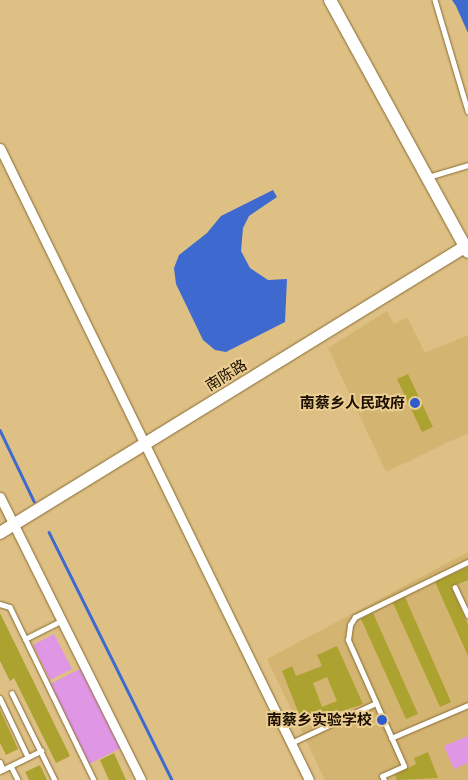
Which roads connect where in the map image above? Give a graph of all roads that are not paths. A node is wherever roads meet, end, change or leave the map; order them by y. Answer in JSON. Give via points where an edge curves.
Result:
{"nodes":[{"id":1,"x":330,"y":0,"type":"edge"},
{"id":2,"x":435,"y":0,"type":"edge"},
{"id":3,"x":468,"y":111,"type":"edge"},
{"id":4,"x":0,"y":148,"type":"edge"},
{"id":5,"x":468,"y":165,"type":"edge"},
{"id":6,"x":427,"y":177,"type":"junction"},
{"id":7,"x":467,"y":248,"type":"edge"},
{"id":8,"x":146,"y":444,"type":"junction"},
{"id":9,"x":0,"y":497,"type":"edge"},
{"id":10,"x":13,"y":525,"type":"junction"},
{"id":11,"x":0,"y":533,"type":"edge"},
{"id":12,"x":468,"y":562,"type":"edge"},
{"id":13,"x":456,"y":587,"type":"dead end"},
{"id":14,"x":0,"y":604,"type":"edge"},
{"id":15,"x":468,"y":615,"type":"edge"},
{"id":16,"x":61,"y":621,"type":"junction"},
{"id":17,"x":25,"y":639,"type":"junction"},
{"id":18,"x":12,"y":693,"type":"dead end"},
{"id":19,"x":0,"y":698,"type":"edge"},
{"id":20,"x":376,"y":704,"type":"junction"},
{"id":21,"x":468,"y":704,"type":"edge"},
{"id":22,"x":391,"y":738,"type":"junction"},
{"id":23,"x":291,"y":743,"type":"junction"},
{"id":24,"x":41,"y":751,"type":"junction"},
{"id":25,"x":28,"y":757,"type":"junction"},
{"id":26,"x":0,"y":762,"type":"edge"},
{"id":27,"x":11,"y":766,"type":"junction"},
{"id":28,"x":2,"y":770,"type":"edge"},
{"id":29,"x":18,"y":780,"type":"edge"},
{"id":30,"x":55,"y":780,"type":"edge"},
{"id":31,"x":94,"y":780,"type":"edge"},
{"id":32,"x":141,"y":780,"type":"edge"},
{"id":33,"x":309,"y":780,"type":"edge"},
{"id":34,"x":384,"y":780,"type":"edge"}],
"edges":[{"from":1,"to":6,"type":"street"},
{"from":2,"to":3,"type":"lane"},
{"from":4,"to":8,"type":"street"},
{"from":5,"to":6,"type":"lane"},
{"from":6,"to":7,"type":"street"},
{"from":7,"to":8,"type":"street","name":"南陈路"},
{"from":8,"to":10,"type":"street","name":"南陈路"},
{"from":8,"to":23,"type":"street"},
{"from":9,"to":10,"type":"street"},
{"from":10,"to":11,"type":"street","name":"南陈路"},
{"from":10,"to":16,"type":"street"},
{"from":12,"to":20,"type":"lane","via":[[352,620],[348,640]]},
{"from":13,"to":15,"type":"lane"},
{"from":14,"to":17,"type":"lane","via":[[10,607]]},
{"from":16,"to":17,"type":"lane"},
{"from":16,"to":32,"type":"street"},
{"from":17,"to":31,"type":"lane"},
{"from":18,"to":24,"type":"lane"},
{"from":19,"to":25,"type":"lane"},
{"from":20,"to":22,"type":"lane"},
{"from":20,"to":23,"type":"lane"},
{"from":21,"to":22,"type":"lane"},
{"from":22,"to":34,"type":"lane","via":[[404,766],[382,776]]},
{"from":23,"to":33,"type":"street"},
{"from":24,"to":25,"type":"lane"},
{"from":24,"to":30,"type":"lane"},
{"from":25,"to":27,"type":"lane"},
{"from":26,"to":28,"type":"lane"},
{"from":27,"to":28,"type":"lane"},
{"from":27,"to":29,"type":"lane"}]}
